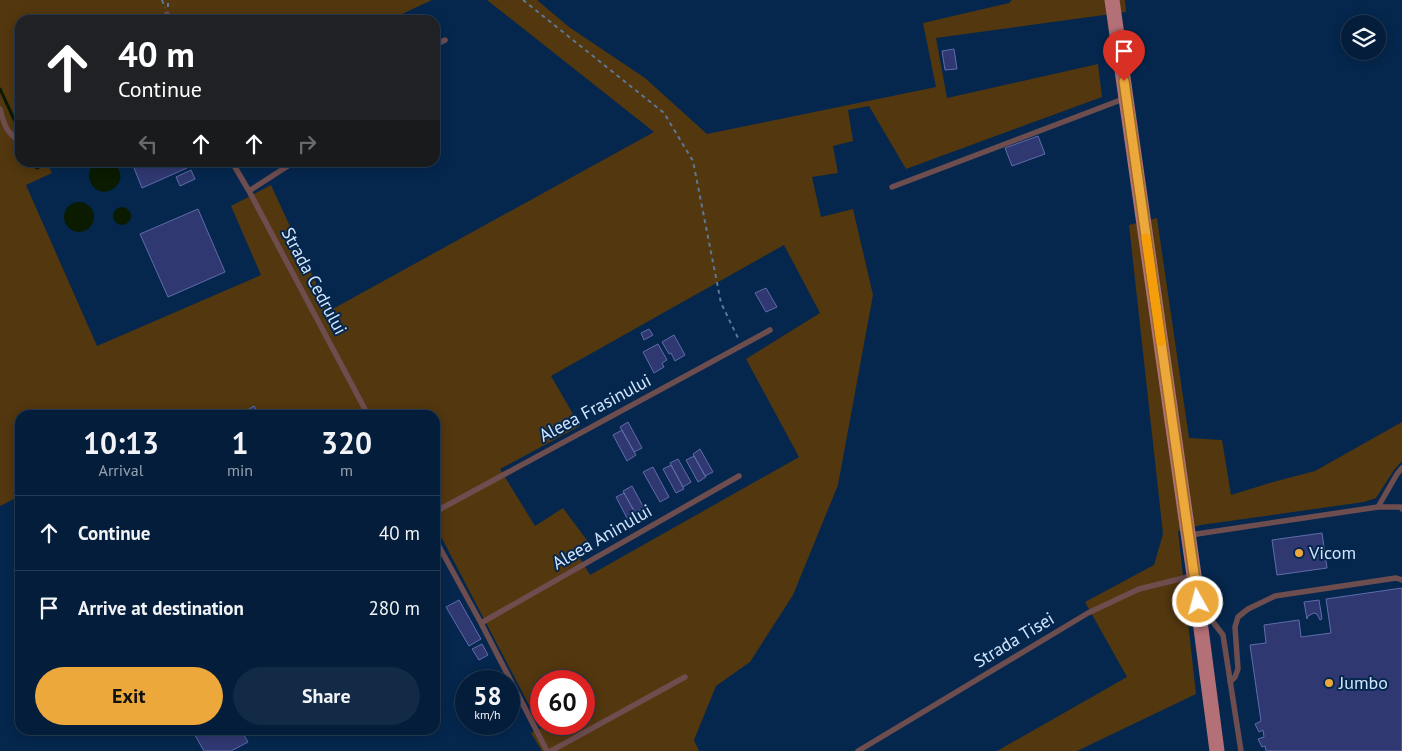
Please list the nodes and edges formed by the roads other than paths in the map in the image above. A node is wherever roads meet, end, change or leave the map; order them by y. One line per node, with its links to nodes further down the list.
1 (1112, 0): 4 (main road)
2 (446, 40): 3 (lane)
3 (440, 43)
4 (1126, 98): 9 (lane); 18 (main road)
5 (0, 109): 6 (lane)
6 (15, 138)
7 (235, 167): 10 (lane, Strada Cedrului)
8 (286, 167): 10 (lane)
9 (892, 186)
10 (248, 191): 12 (lane, Strada Cedrului)
11 (770, 330): 16 (lane, Aleea Frasinului)
12 (365, 410)
13 (1402, 468): 15 (lane)
14 (739, 476): 23 (lane, Aleea Aninului)
15 (1378, 507): 17 (lane); 18 (lane)
16 (440, 509)
17 (1402, 509)
18 (1188, 535): 20 (main road)
19 (440, 548): 23 (lane)
20 (1194, 575): 22 (main road); 28 (lane, Strada Tisei)
21 (1402, 580): 25 (lane)
22 (1198, 602): 25 (lane); 29 (main road)
23 (481, 623): 26 (lane)
24 (685, 677): 27 (lane)
25 (1230, 682): 30 (lane)
26 (547, 751)
27 (551, 751)
28 (858, 751)
29 (1217, 751)
30 (1240, 751)

